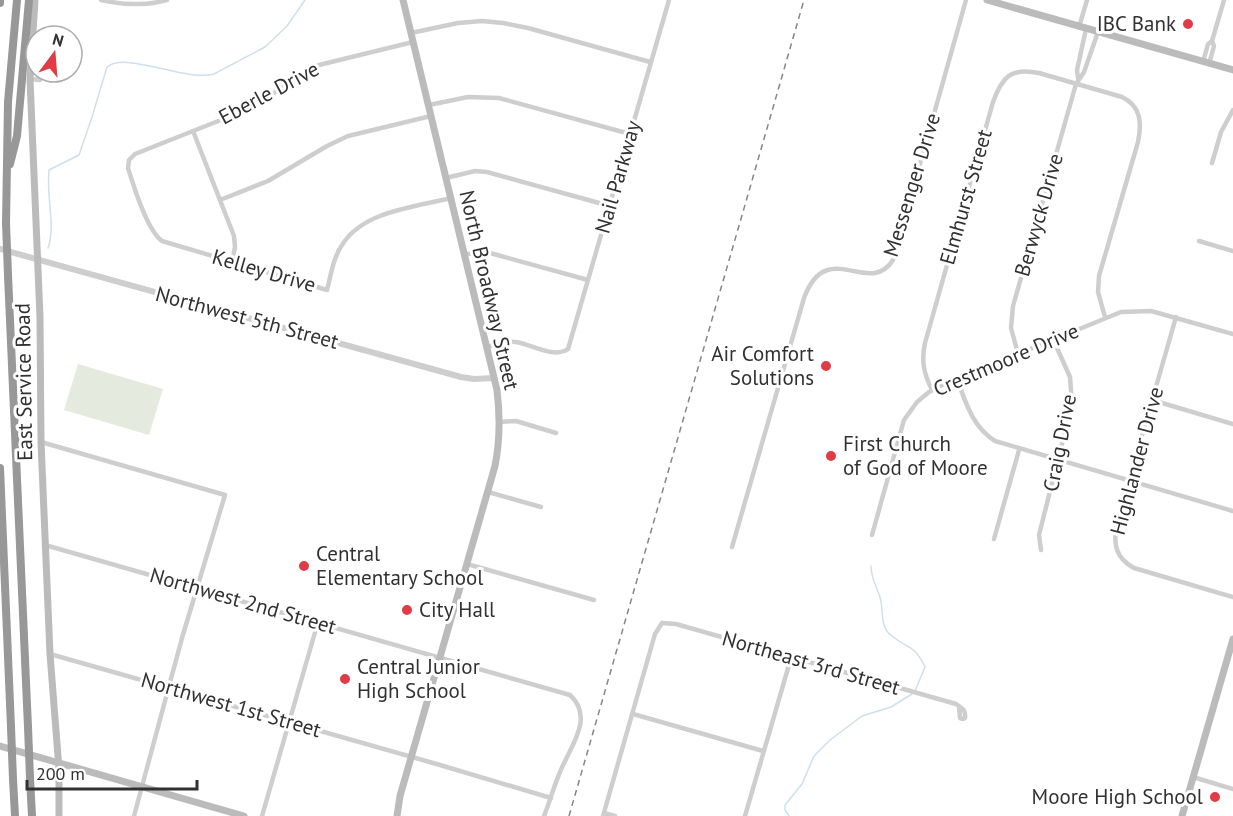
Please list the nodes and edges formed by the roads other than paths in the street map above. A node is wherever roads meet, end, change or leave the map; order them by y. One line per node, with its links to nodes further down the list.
1 (17, 0): 32 (highway)
2 (29, 0): 32 (highway)
3 (35, 0): 13 (main road, East Service Road)
4 (101, 0): 5 (street)
5 (167, 0)
6 (403, 0): 16 (main road, North Broadway Street)
7 (669, 0): 18 (street, Nail Parkway)
8 (966, 0): 67 (street, Messenger Drive)
9 (987, 0): 12 (main road)
10 (1087, 0): 14 (street, Berwyck Drive)
11 (1224, 0): 19 (street)
12 (1009, 3): 14 (main road)
13 (33, 24)
14 (1083, 28): 15 (main road); 21 (street, Berwyck Drive)
15 (1098, 32): 19 (main road); 21 (street, Berwyck Drive)
16 (411, 33): 17 (main road, North Broadway Street); 18 (street)
17 (413, 42): 24 (main road, North Broadway Street); 27 (street, Eberle Drive)
18 (650, 62): 28 (street, Nail Parkway)
19 (1206, 63): 20 (main road)
20 (1233, 70)
21 (1078, 78): 23 (street, Berwyck Drive)
22 (30, 84): 40 (main road, East Service Road)
23 (1076, 84): 43 (street, Elmhurst Street); 48 (street, Berwyck Drive); 51 (street, Elmhurst Street)
24 (429, 105): 26 (main road, North Broadway Street); 28 (street)
25 (1233, 110): 30 (street)
26 (431, 116): 31 (main road, North Broadway Street); 34 (street)
27 (193, 131): 29 (street, Eberle Drive); 34 (street)
28 (630, 134): 35 (street, Nail Parkway)
29 (130, 158): 41 (street, Kelley Drive)
30 (1212, 163)
31 (446, 178): 33 (main road, North Broadway Street); 35 (street)
32 (6, 182): 94 (highway, bridge)
33 (451, 198): 39 (main road, North Broadway Street); 41 (street, Kelley Drive)
34 (220, 200): 41 (street)
35 (610, 206): 42 (street, Nail Parkway)
36 (1199, 241): 38 (street)
37 (0, 249): 40 (street, Northwest 5th Street)
38 (1233, 251)
39 (465, 254): 42 (street); 47 (main road, North Broadway Street)
40 (38, 260): 49 (street, Northwest 5th Street); 56 (main road, East Service Road)
41 (232, 262)
42 (588, 279): 47 (street, Nail Parkway)
43 (1105, 317): 44 (street, Crestmoore Drive); 46 (street, Crestmoore Drive)
44 (1176, 317): 45 (street, Crestmoore Drive); 52 (street, Highlander Drive)
45 (1233, 334)
46 (1053, 339): 48 (street, Crestmoore Drive); 58 (street, Craig Drive)
47 (487, 347): 49 (main road, North Broadway Street)
48 (1018, 354): 50 (street, Crestmoore Drive)
49 (494, 378): 53 (main road, North Broadway Street)
50 (957, 379): 51 (street, Crestmoore Drive); 57 (street)
51 (932, 390): 64 (street, Crestmoore Drive)
52 (1152, 400): 54 (street); 60 (street, Highlander Drive)
53 (499, 422): 55 (street); 61 (main road, North Broadway Street)
54 (1233, 424)
55 (556, 433)
56 (40, 442): 66 (main road, East Service Road); 70 (street)
57 (1019, 450): 58 (street); 65 (street)
58 (1058, 461): 60 (street); 68 (street, Craig Drive)
59 (0, 468): 93 (highway, bridge)
60 (1130, 481): 63 (street); 71 (street, Highlander Drive)
61 (488, 492): 62 (street); 69 (main road, North Broadway Street)
62 (541, 507)
63 (1233, 510)
64 (872, 535)
65 (994, 539)
66 (45, 545): 70 (street, Northwest 2nd Street); 75 (main road, East Service Road)
67 (732, 547)
68 (1041, 550)
69 (467, 564): 72 (street); 76 (main road, North Broadway Street)
70 (197, 588): 73 (street, Northwest 2nd Street); 79 (street)
71 (1233, 597)
72 (594, 600)
73 (318, 622): 76 (street, Northwest 2nd Street); 82 (street)
74 (1233, 639): 78 (main road)
75 (50, 654): 79 (street, Northwest 1st Street); 86 (main road, East Service Road)
76 (440, 657): 85 (main road, North Broadway Street); 91 (street, Northwest 2nd Street)
77 (791, 658): 80 (street, Northeast 3rd Street); 81 (street, Northeast 3rd Street); 84 (street)
78 (1230, 659): 87 (main road)
79 (169, 687): 82 (street, Northwest 1st Street); 88 (street)
80 (959, 706)
81 (633, 714): 84 (street); 92 (street)
82 (289, 722): 85 (street, Northwest 1st Street); 98 (street)
83 (0, 746): 86 (main road)
84 (763, 751): 103 (street)
85 (411, 756): 90 (main road, North Broadway Street); 91 (street, Northwest 1st Street)
86 (58, 762): 88 (main road); 95 (main road, East Service Road)
87 (1193, 777): 89 (street); 104 (main road)
88 (141, 786): 96 (street); 97 (main road)
89 (1233, 789)
90 (400, 796): 99 (main road, North Broadway Street); 100 (main road, North Broadway Street)
91 (551, 798): 101 (street)
92 (603, 814): 102 (street)
93 (15, 816)
94 (32, 816)
95 (58, 816)
96 (134, 816)
97 (244, 816)
98 (262, 816)
99 (392, 816)
100 (397, 816)
101 (544, 816)
102 (615, 816)
103 (745, 816)
104 (1182, 816)

